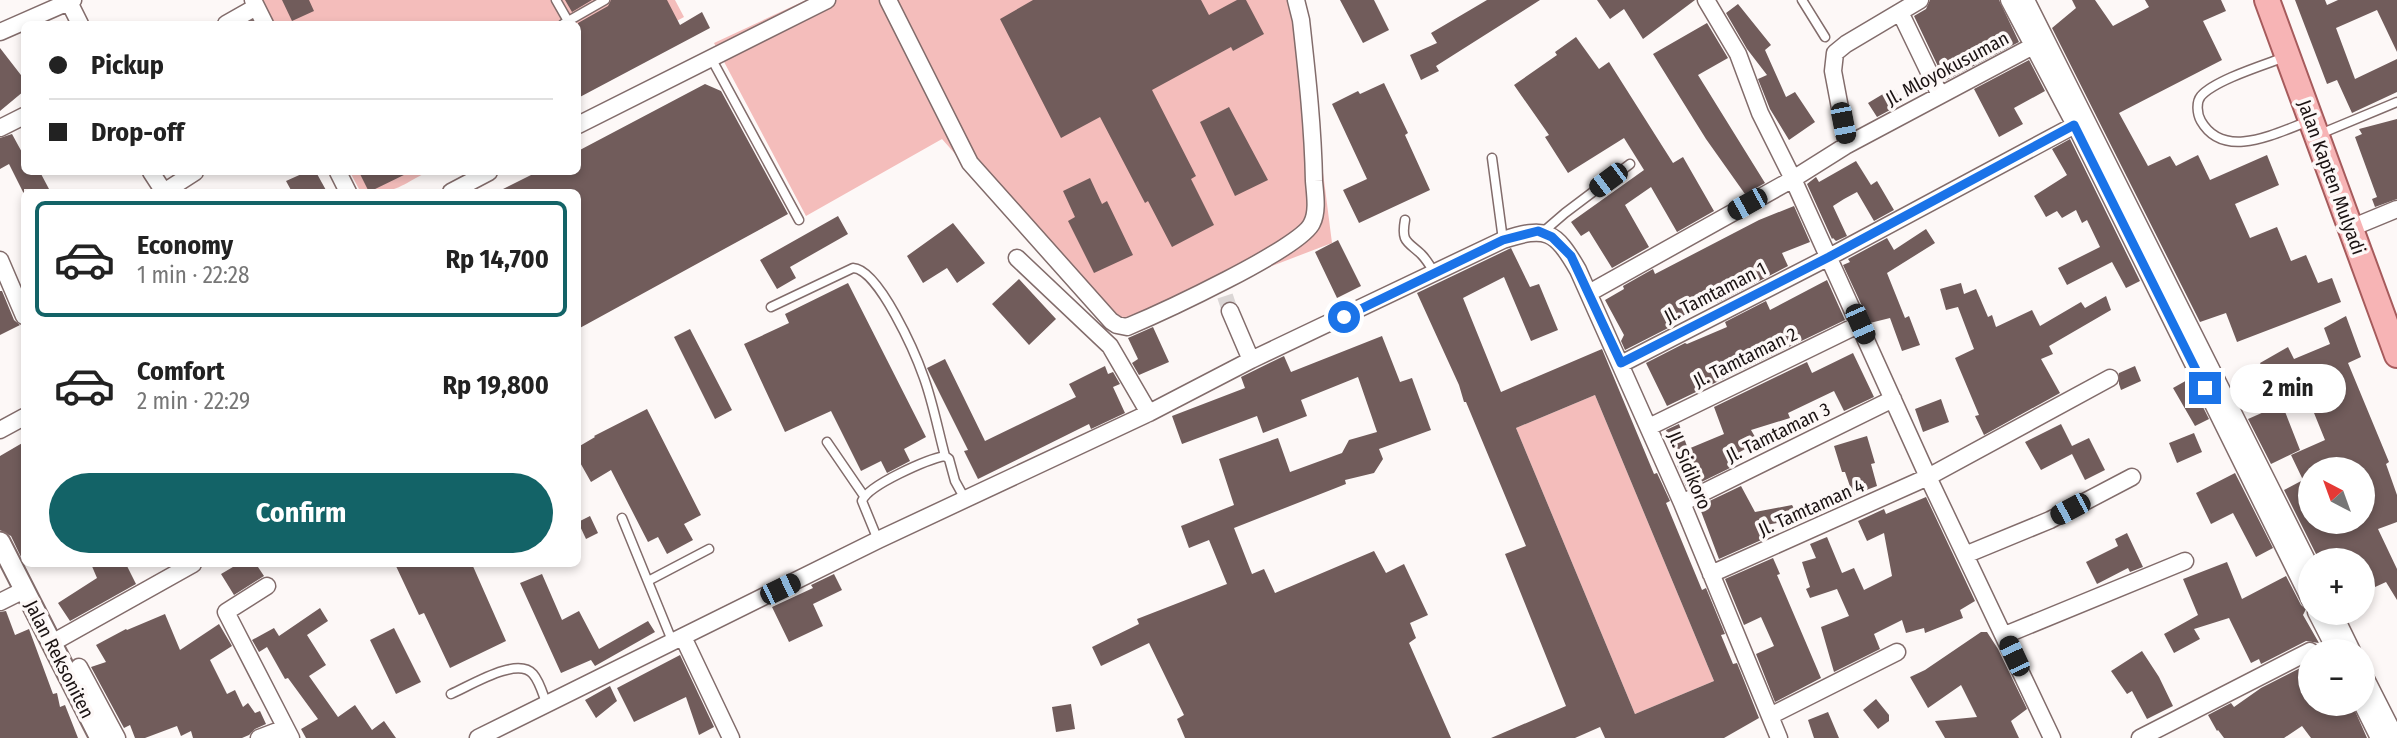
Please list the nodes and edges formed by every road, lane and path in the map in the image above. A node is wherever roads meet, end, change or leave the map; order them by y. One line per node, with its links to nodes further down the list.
1 (556, 0): 20 (lane)
2 (605, 0): 21 (lane)
3 (827, 0): 14 (street)
4 (1296, 0): 54 (street)
5 (1706, 0): 40 (street)
6 (1802, 0): 24 (lane)
7 (1920, 0): 15 (street)
8 (2009, 0): 25 (street)
9 (2026, 0): 77 (street)
10 (2267, 0): 26 (main road, Jalan Kapten Mulyadi)
11 (71, 1): 16 (street); 17 (street)
12 (892, 3): 54 (street)
13 (254, 4): 18 (street); 19 (street)
14 (808, 4): 27 (street)
15 (1900, 12): 28 (street); 35 (street)
16 (25, 21)
17 (79, 21)
18 (230, 21)
19 (263, 21)
20 (564, 21)
21 (568, 21)
22 (21, 23): 23 (street)
23 (0, 32)
24 (1825, 37)
25 (2033, 46): 28 (street, Jl. Mloyokusuman); 32 (street)
26 (2287, 56): 34 (main road, Jalan Kapten Mulyadi); 34 (lane)
27 (711, 58): 31 (street); 44 (lane)
28 (1940, 95): 35 (street, Jl. Mloyokusuman)
29 (2397, 102): 34 (lane)
30 (21, 118): 33 (street)
31 (581, 123)
32 (2074, 125): 49 (street, Jl. Tamtaman 1); 83 (street)
33 (0, 128)
34 (2314, 128): 46 (main road, Jalan Kapten Mulyadi)
35 (1847, 145): 40 (street, Jl. Mloyokusuman)
36 (1492, 158): 48 (lane)
37 (1630, 164): 47 (lane)
38 (190, 175): 41 (street)
39 (483, 175): 42 (street)
40 (1793, 179): 49 (street); 53 (street, Jl. Mloyokusuman)
41 (169, 189)
42 (457, 189)
43 (2397, 209): 46 (street)
44 (799, 220)
45 (1405, 220): 52 (lane)
46 (2351, 228): 58 (main road, Jalan Kapten Mulyadi)
47 (1544, 232): 48 (street); 53 (street, Jl. Sidikoro)
48 (1503, 240): 52 (street)
49 (1829, 257): 57 (street); 60 (street, Jl. Tamtaman 1)
50 (1017, 258): 63 (street)
51 (0, 260): 56 (street)
52 (1435, 274): 59 (street)
53 (1589, 293): 60 (street, Jl. Sidikoro)
54 (1225, 297): 59 (street)
55 (771, 307): 68 (lane)
56 (21, 309)
57 (1860, 324): 62 (street); 65 (street, Jl. Tamtaman 2)
58 (2397, 355)
59 (1251, 360): 63 (street)
60 (1621, 363): 65 (street, Jl. Sidikoro)
61 (2110, 378): 69 (street, Jl. Tamtaman 4)
62 (1893, 399): 69 (street); 73 (street, Jl. Tamtaman 3)
63 (1149, 413): 72 (street)
64 (21, 419): 66 (street)
65 (1649, 427): 73 (street, Jl. Sidikoro)
66 (0, 430)
67 (827, 442): 71 (lane)
68 (945, 456): 71 (lane); 72 (lane)
69 (1928, 477): 79 (street); 82 (street, Jl. Tamtaman 4)
70 (2132, 477): 79 (street)
71 (864, 496): 75 (lane)
72 (965, 499): 75 (street)
73 (1682, 503): 82 (street, Jl. Sidikoro)
74 (622, 518): 84 (lane)
75 (878, 540): 89 (street)
76 (0, 542): 86 (street, Jalan Reksoniten)
77 (2301, 548)
78 (709, 549): 84 (lane)
79 (1965, 555): 88 (street)
80 (2185, 561): 88 (street)
81 (184, 567): 90 (street)
82 (1711, 574): 97 (street, Jl. Sidikoro)
83 (2298, 576)
84 (648, 581): 89 (lane)
85 (267, 586): 99 (street)
86 (24, 590): 87 (street); 90 (street, Jalan Reksoniten)
87 (0, 602)
88 (2004, 635): 106 (street)
89 (678, 640): 96 (street); 104 (street)
90 (52, 643): 100 (street, Jalan Reksoniten)
91 (1898, 652): 97 (street)
92 (2298, 657): 107 (street)
93 (79, 667): 101 (street)
94 (451, 694): 96 (lane)
95 (2375, 697): 109 (street)
96 (547, 705): 103 (street)
97 (1770, 716): 105 (street, Jl. Sidikoro)
98 (2368, 716): 108 (street)
99 (288, 733): 102 (street)
100 (100, 738)
101 (117, 738)
102 (259, 738)
103 (478, 738)
104 (731, 738)
105 (1779, 738)
106 (2052, 738)
107 (2140, 738)
108 (2379, 738)
109 (2396, 738)

